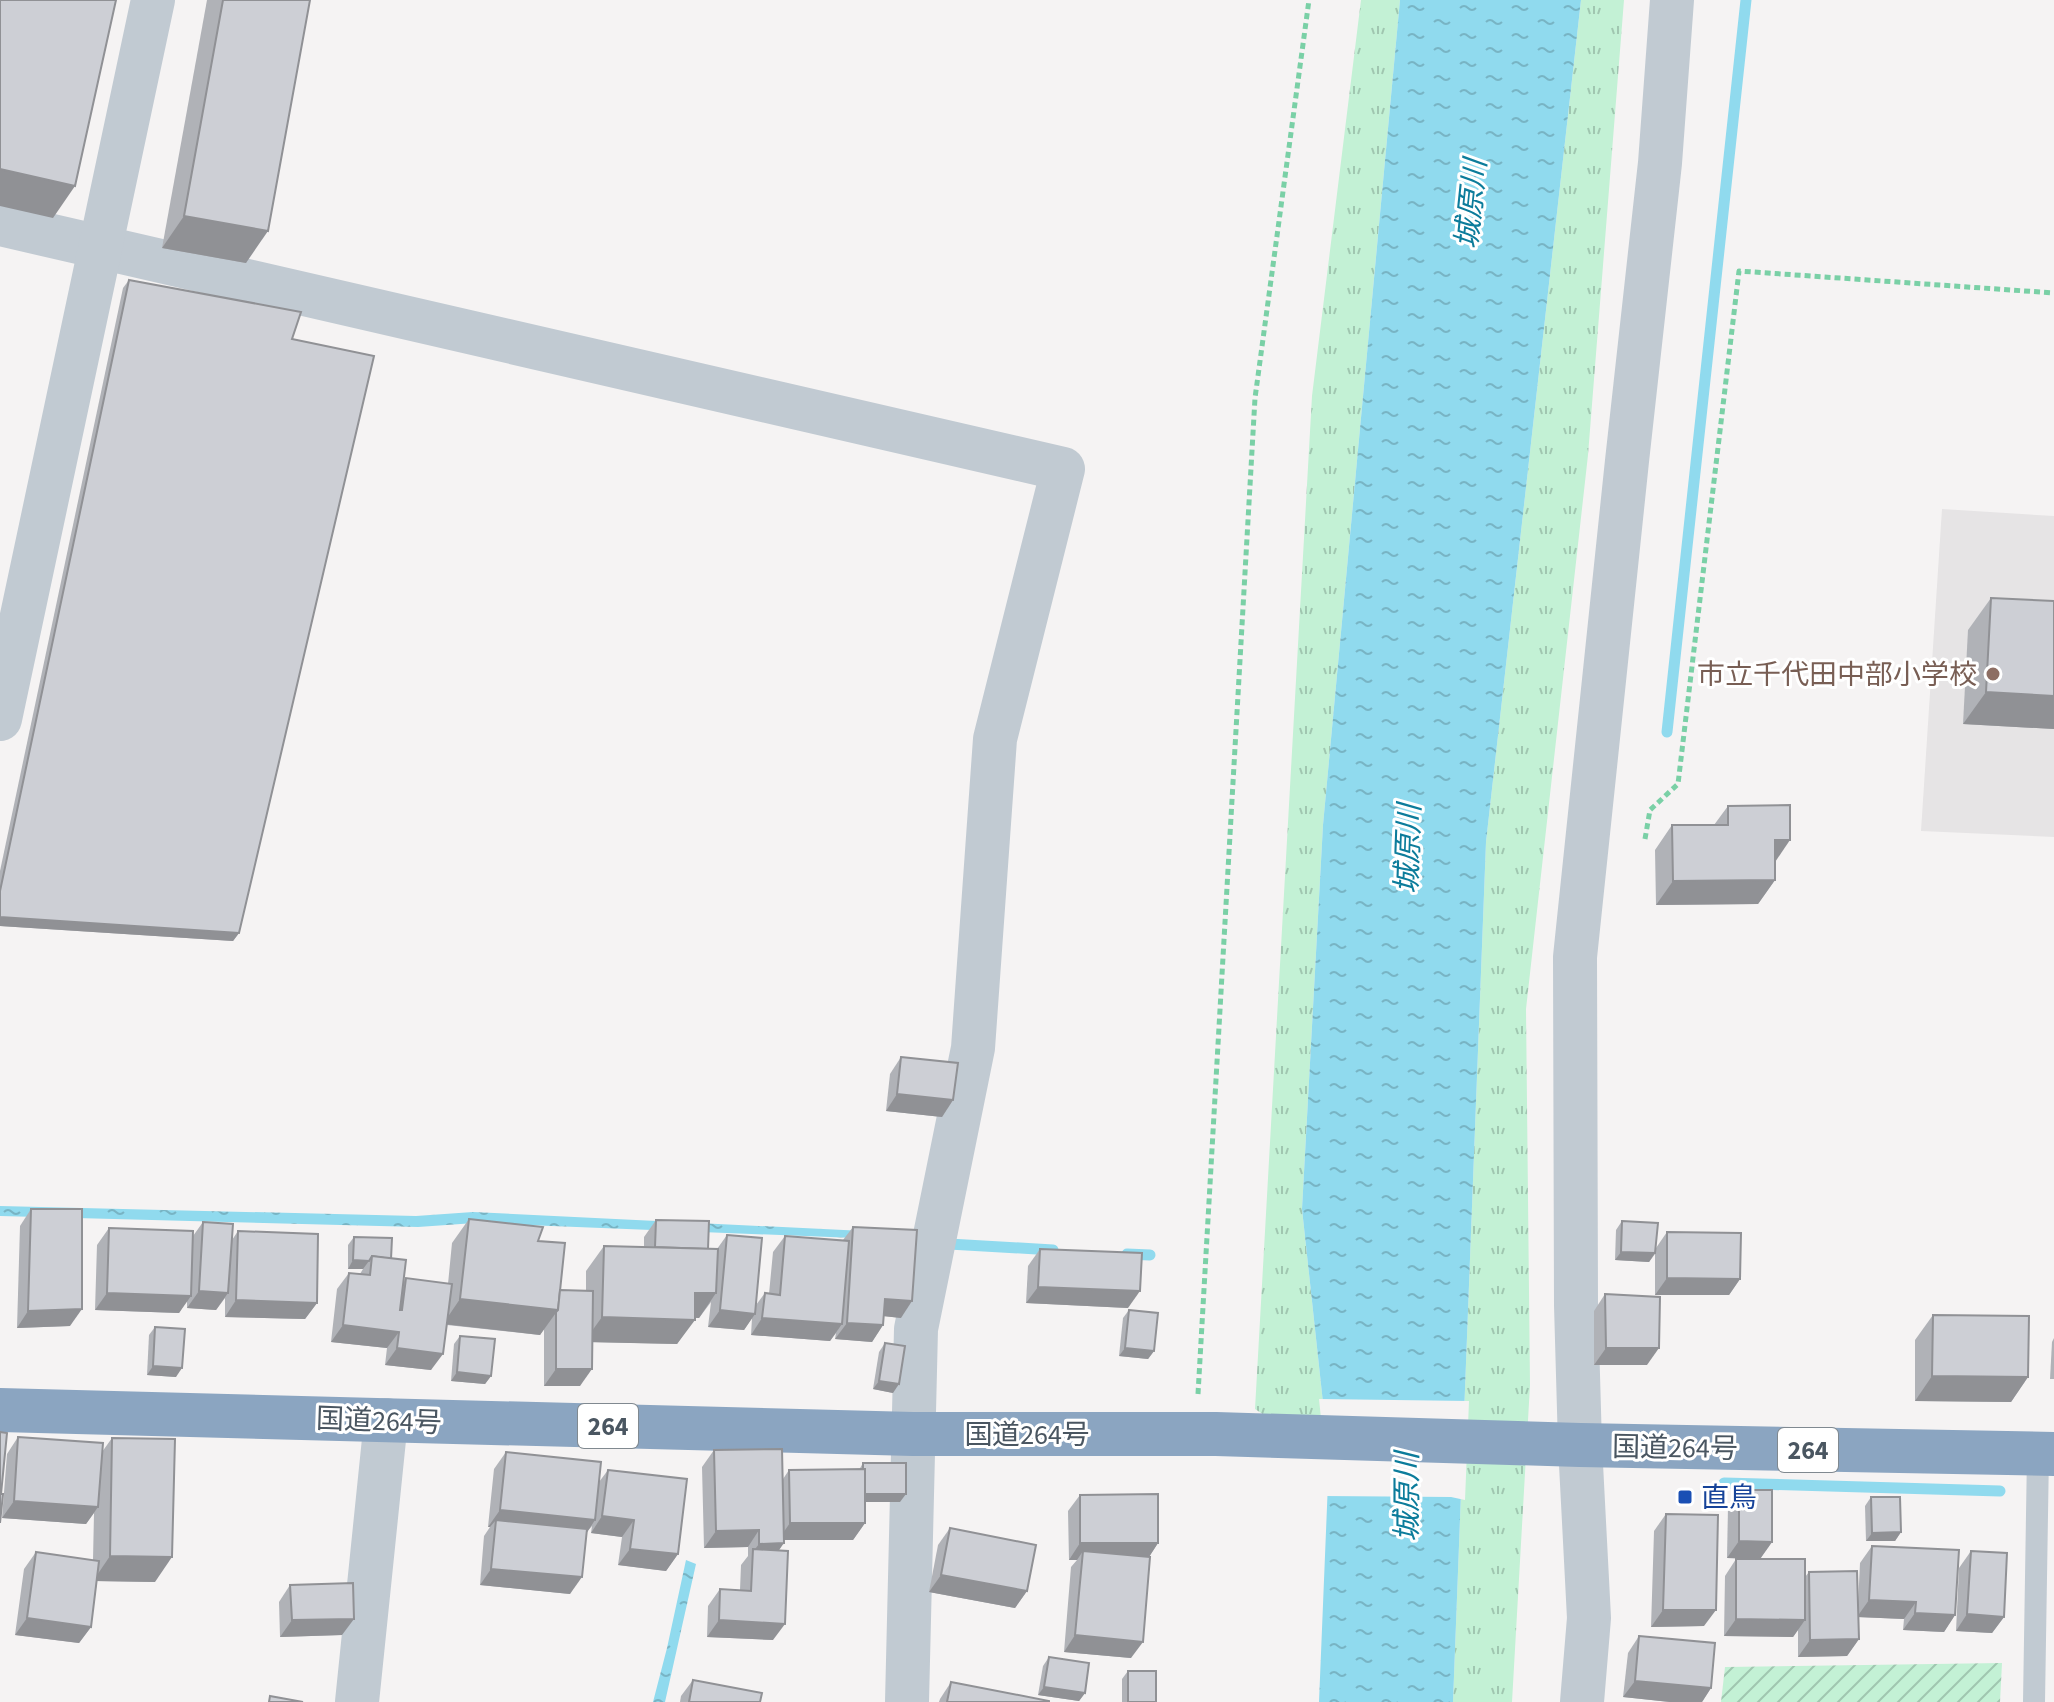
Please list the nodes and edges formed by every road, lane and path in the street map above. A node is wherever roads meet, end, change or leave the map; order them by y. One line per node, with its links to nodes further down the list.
1 (153, 0): 5 (street)
2 (1309, 0): 12 (path)
3 (1672, 0): 13 (street)
4 (0, 224): 5 (street)
5 (102, 247): 7 (street); 11 (street)
6 (2054, 293): 8 (path)
7 (0, 719)
8 (1645, 839)
9 (0, 1410): 10 (highway, 国道264号 / 264)
10 (386, 1420): 11 (highway, 国道264号 / 264); 15 (street)
11 (913, 1434): 12 (highway, 国道264号 / 264); 16 (street)
12 (1206, 1434): 13 (highway, 国道264号 / 264)
13 (1570, 1445): 14 (highway, 国道264号 / 264); 17 (street)
14 (2046, 1453): 18 (lane)
15 (357, 1702)
16 (907, 1702)
17 (1582, 1702)
18 (2034, 1702)

